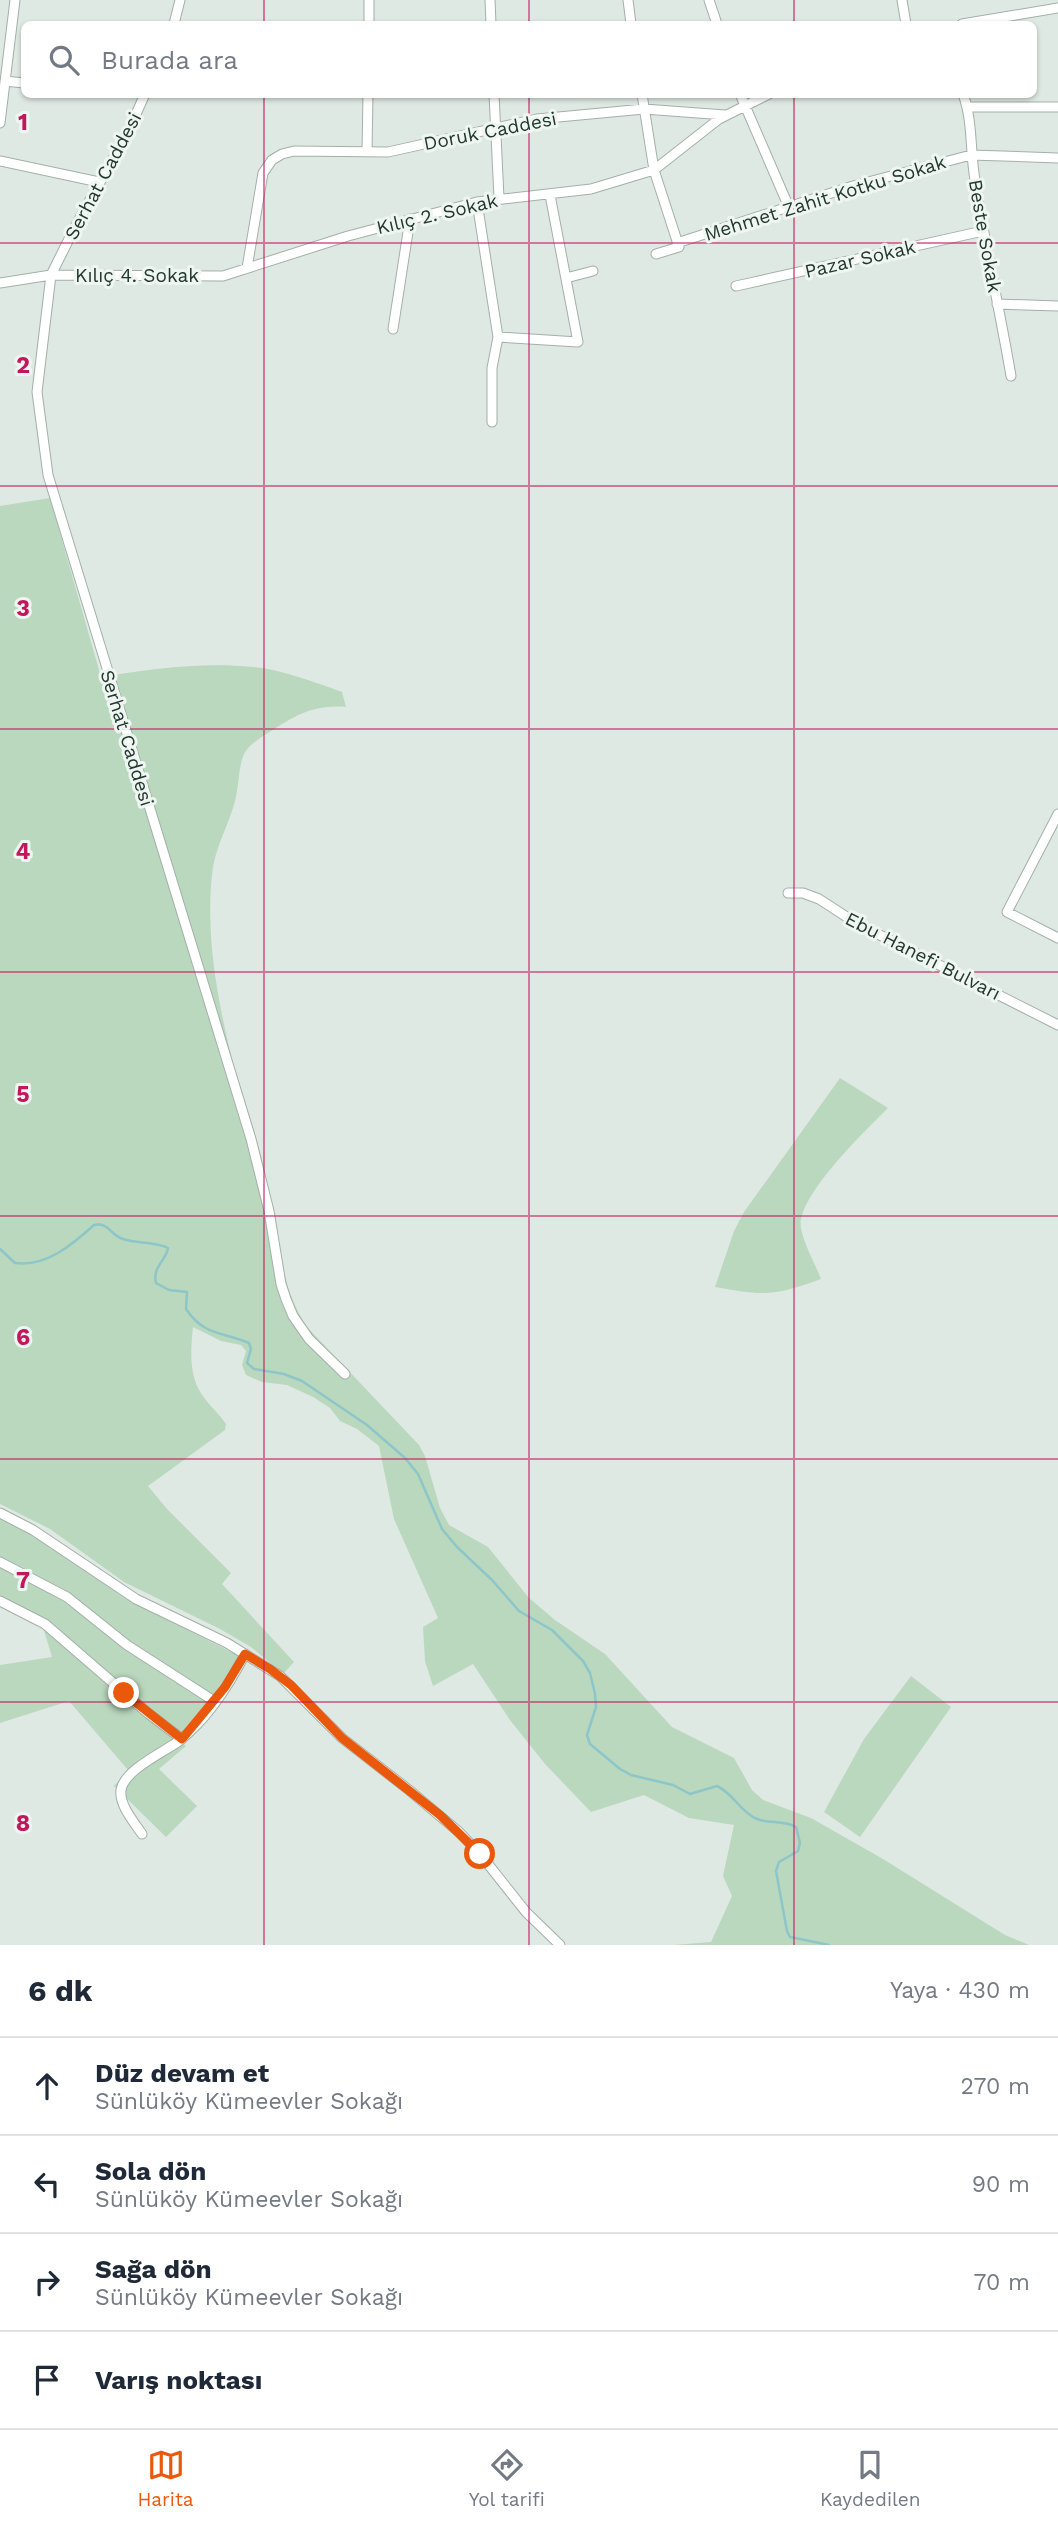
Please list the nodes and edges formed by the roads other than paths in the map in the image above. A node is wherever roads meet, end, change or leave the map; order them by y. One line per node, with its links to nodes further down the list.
1 (15, 0): 16 (street)
2 (180, 0): 9 (street)
3 (369, 0): 10 (street)
4 (490, 0): 11 (street)
5 (628, 0): 12 (street)
6 (709, 0): 13 (street)
7 (902, 0): 14 (street)
8 (1058, 8): 15 (street)
9 (175, 21)
10 (369, 21)
11 (491, 21)
12 (631, 21)
13 (716, 21)
14 (906, 21)
15 (980, 21)
16 (5, 82): 17 (street); 18 (street)
17 (21, 83)
18 (2, 97): 31 (street)
19 (143, 98): 38 (street, Serhat Caddesi)
20 (368, 98): 33 (street)
21 (494, 98): 32 (street)
22 (643, 98): 29 (street)
23 (741, 98): 26 (street)
24 (761, 98): 26 (street)
25 (965, 98): 27 (street, Beste Sokak)
26 (744, 106): 30 (street); 42 (street)
27 (968, 107): 28 (street); 34 (street, Beste Sokak)
28 (1058, 107)
29 (644, 109): 30 (street, Doruk Caddesi); 32 (street, Doruk Caddesi); 37 (street)
30 (727, 115): 37 (street)
31 (0, 122)
32 (496, 127): 33 (street, Doruk Caddesi); 40 (street)
33 (367, 152): 47 (street, Doruk Caddesi)
34 (971, 155): 35 (street, Mehmet Zahit Kotku Sokak); 42 (street, Mehmet Zahit Kotku Sokak); 44 (street, Beste Sokak)
35 (1058, 158)
36 (0, 161): 38 (street)
37 (654, 170): 39 (street, Kılıç 2. Sokak); 45 (street)
38 (99, 182): 49 (street, Serhat Caddesi)
39 (550, 195): 40 (street, Kılıç 2. Sokak); 51 (street)
40 (499, 198): 41 (street, Kılıç 2. Sokak)
41 (477, 202): 43 (street, Kılıç 2. Sokak); 57 (street)
42 (788, 205): 45 (street, Mehmet Zahit Kotku Sokak)
43 (410, 219): 47 (street, Kılıç 2. Sokak); 56 (street)
44 (983, 231): 53 (street, Pazar Sokak); 54 (street, Beste Sokak)
45 (678, 245): 46 (street, Mehmet Zahit Kotku Sokak)
46 (656, 254)
47 (247, 268): 50 (street, Kılıç 2. Sokak)
48 (593, 271): 51 (street)
49 (51, 275): 50 (street, Kılıç 4. Sokak); 52 (street, Kılıç 4. Sokak); 64 (street, Serhat Caddesi)
50 (223, 276)
51 (566, 278): 57 (street)
52 (0, 283)
53 (736, 286)
54 (998, 304): 55 (street); 58 (street, Beste Sokak)
55 (1058, 306)
56 (393, 329)
57 (498, 337): 59 (street)
58 (1011, 376)
59 (492, 422)
60 (1058, 814): 62 (street)
61 (788, 893): 63 (street, Ebu Hanefi Bulvarı)
62 (1058, 938)
63 (1058, 1025)
64 (345, 1374)
65 (0, 1513): 68 (street)
66 (0, 1562): 69 (street)
67 (0, 1601): 70 (street)
68 (245, 1654): 69 (street); 72 (street)
69 (214, 1701): 70 (street)
70 (182, 1739): 71 (street)
71 (142, 1834)
72 (560, 1945)

